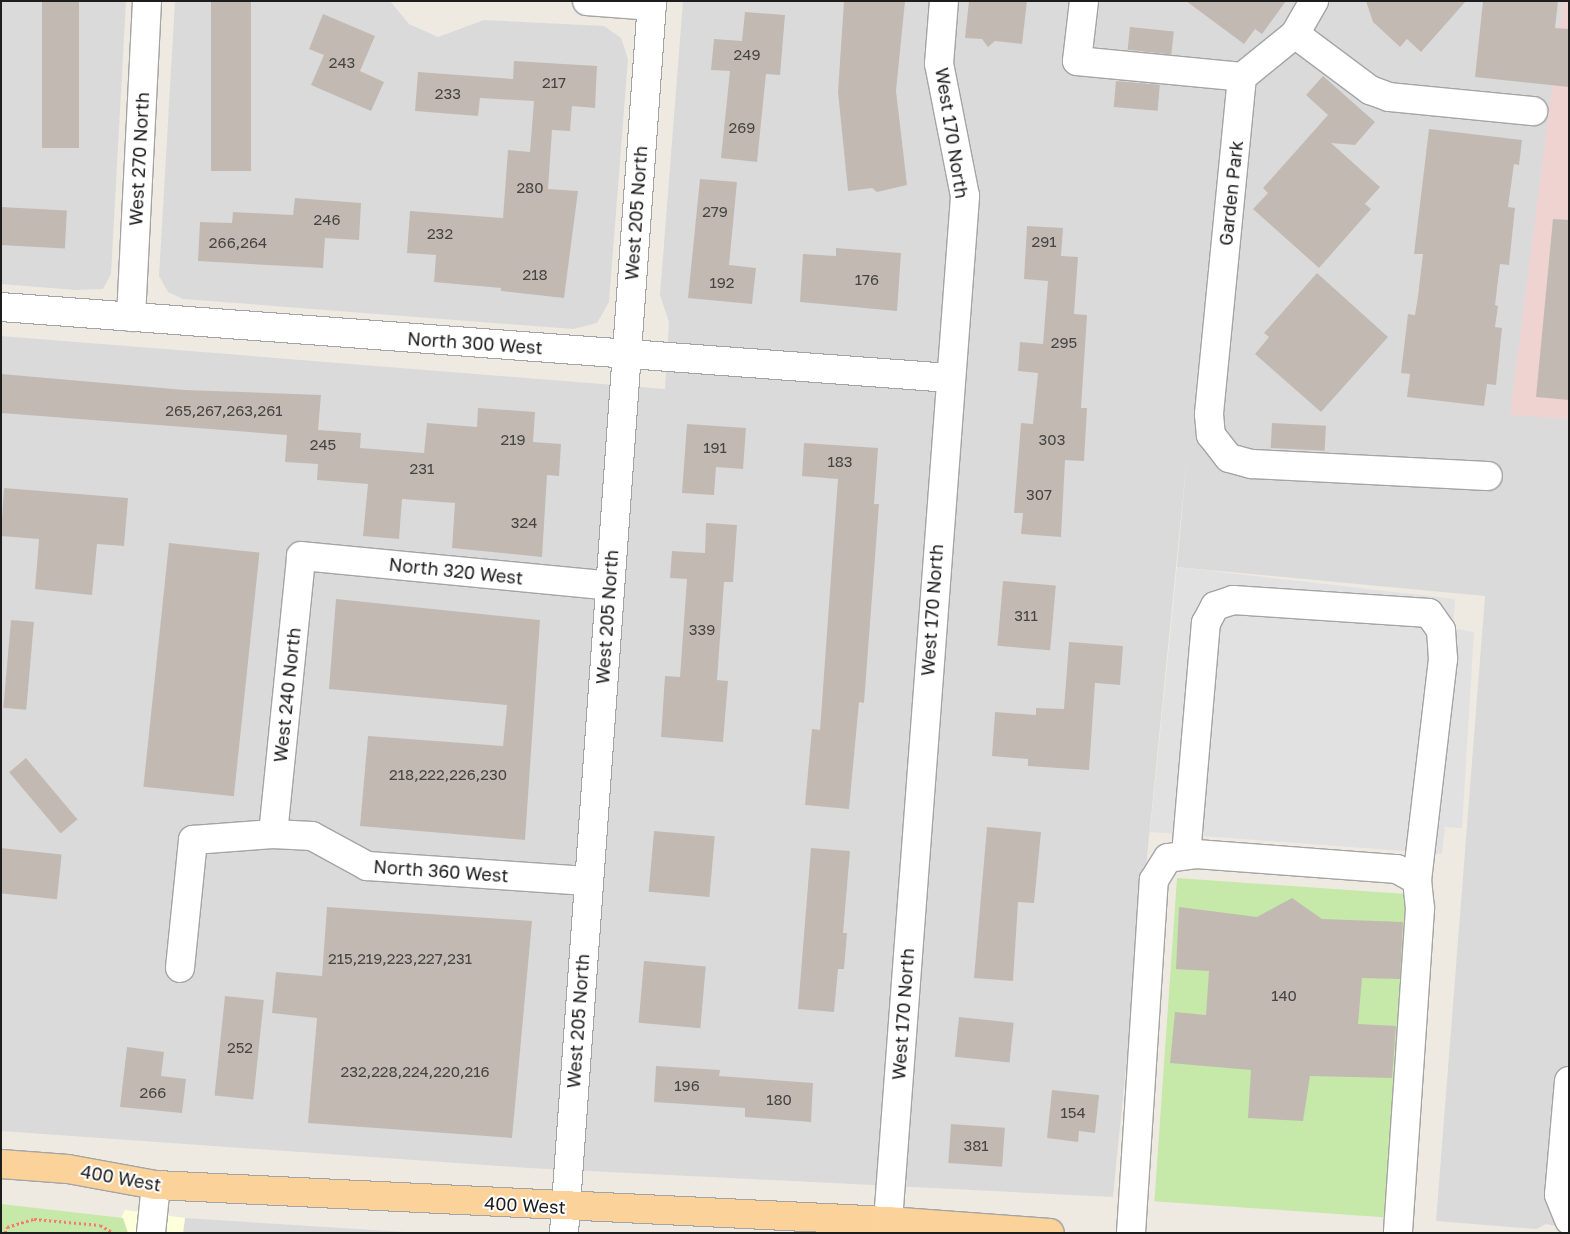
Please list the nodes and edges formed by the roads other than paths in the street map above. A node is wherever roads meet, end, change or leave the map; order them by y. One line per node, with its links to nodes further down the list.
1 (147, 1): 11 (street, West 270 North)
2 (587, 1): 6 (street)
3 (944, 1): 13 (street, West 170 North)
4 (1084, 1): 8 (street)
5 (1314, 1): 7 (street)
6 (652, 4): 12 (street, West 205 North)
7 (1295, 34): 8 (street); 9 (street)
8 (1242, 78): 14 (street, Garden Park)
9 (1533, 111)
10 (1, 307): 11 (street, North 300 West)
11 (131, 317): 12 (street, North 300 West)
12 (626, 354): 13 (street, North 300 West); 16 (street, West 205 North)
13 (949, 378): 28 (street, West 170 North)
14 (1488, 476)
15 (301, 556): 16 (street, North 320 West); 17 (street, West 240 North)
16 (610, 586): 20 (street, West 205 North)
17 (273, 834): 20 (street, North 360 West); 21 (street, North 360 West)
18 (1186, 855): 19 (street); 19 (street); 31 (street)
19 (1417, 880): 32 (street)
20 (587, 881): 26 (street, West 205 North)
21 (180, 968)
22 (1569, 1081): 23 (street)
23 (1567, 1108): 27 (street)
24 (1, 1164): 25 (main road, 400 West)
25 (156, 1186): 26 (main road, 400 West); 29 (street)
26 (565, 1220): 28 (main road, 400 West)
27 (1569, 1220)
28 (888, 1221): 30 (main road, 400 West)
29 (151, 1233)
30 (1050, 1233)
31 (1131, 1233)
32 (1398, 1233)

